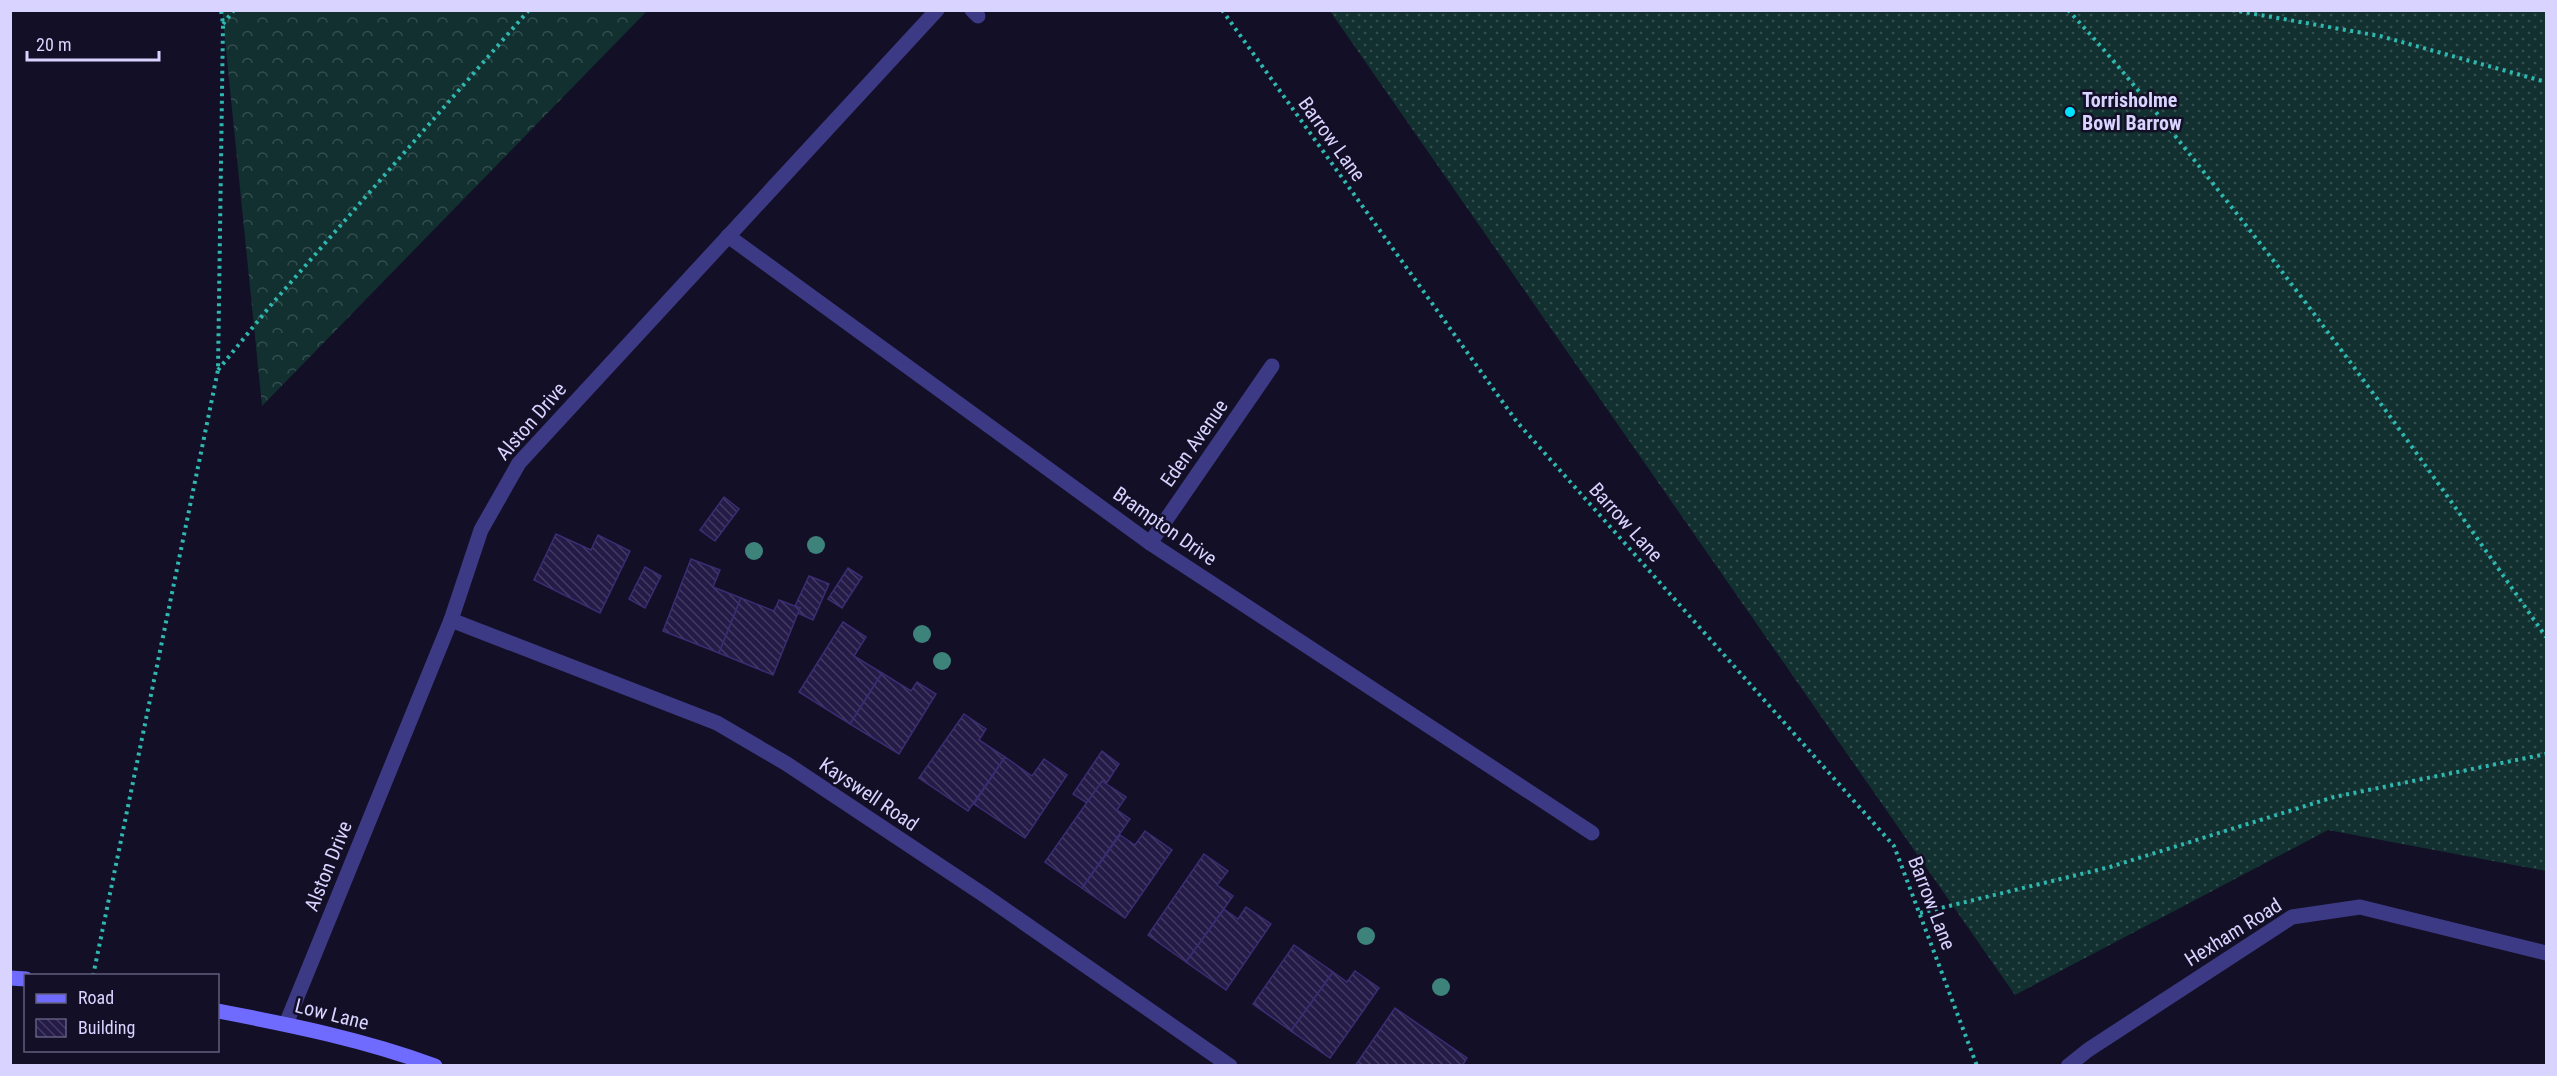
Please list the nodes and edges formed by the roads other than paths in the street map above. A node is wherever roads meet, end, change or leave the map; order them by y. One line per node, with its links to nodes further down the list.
1 (937, 10): 2 (street, Alston Drive)
2 (728, 236): 4 (street, Brampton Drive); 5 (street, Alston Drive)
3 (1272, 366): 4 (street, Eden Avenue)
4 (1150, 543): 6 (street, Brampton Drive)
5 (451, 620): 9 (street, Alston Drive); 11 (street, Kayswell Road)
6 (1592, 833)
7 (2547, 953): 12 (street, Hexham Road)
8 (219, 1011): 9 (street, Low Lane)
9 (286, 1024): 10 (street, Low Lane)
10 (435, 1065)
11 (1230, 1065)
12 (2068, 1065)

